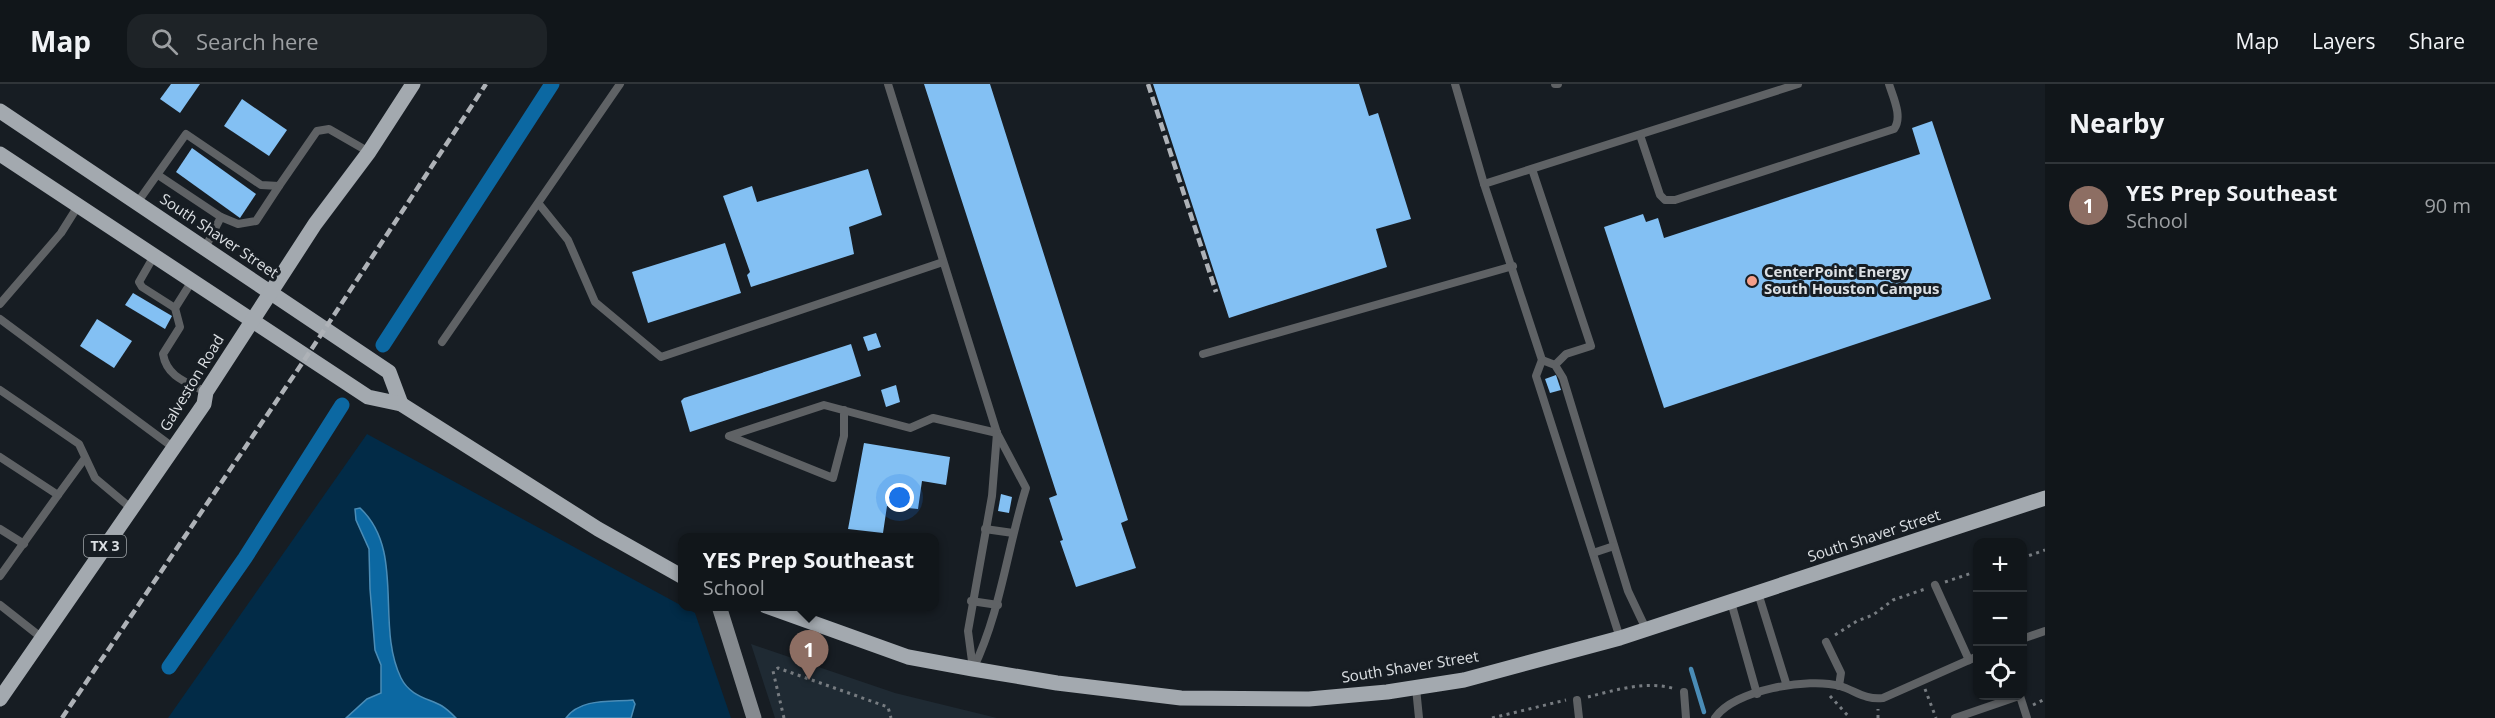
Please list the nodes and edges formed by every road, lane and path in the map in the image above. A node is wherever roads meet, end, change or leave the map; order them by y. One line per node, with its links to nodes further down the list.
1 (413, 84): 9 (main road, Galveston Road / TX 3)
2 (620, 84): 16 (lane)
3 (888, 84): 21 (lane)
4 (1455, 84): 13 (lane)
5 (1798, 84): 8 (lane)
6 (1889, 84): 8 (lane)
7 (0, 111): 15 (main road, South Shaver Street)
8 (1640, 135): 11 (lane)
9 (369, 152): 14 (lane); 24 (main road, Galveston Road / TX 3)
10 (0, 154): 17 (main road)
11 (1532, 170): 13 (lane); 32 (lane)
12 (158, 174): 14 (lane); 15 (lane); 18 (lane)
13 (1484, 184): 22 (lane)
14 (279, 186): 18 (lane)
15 (137, 203): 19 (main road, South Shaver Street)
16 (539, 204): 21 (lane); 29 (lane)
17 (78, 206): 20 (main road); 25 (lane)
18 (221, 217): 19 (lane)
19 (205, 248): 24 (main road, South Shaver Street)
20 (154, 256): 23 (main road); 26 (lane)
21 (943, 262): 37 (lane)
22 (1513, 267): 30 (lane); 31 (lane)
23 (192, 281): 26 (lane); 28 (main road)
24 (271, 292): 28 (main road, Galveston Road / TX 3); 35 (main road, South Shaver Street)
25 (0, 304)
26 (175, 308): 34 (lane)
27 (0, 319): 38 (lane)
28 (253, 320): 34 (main road, Galveston Road / TX 3); 35 (main road)
29 (442, 342)
30 (1203, 354)
31 (1542, 360): 32 (lane); 50 (lane)
32 (1556, 365): 48 (lane)
33 (0, 390): 40 (lane)
34 (206, 392): 38 (main road, Galveston Road / TX 3)
35 (401, 405): 53 (main road)
36 (844, 410): 36 (lane); 37 (lane)
37 (997, 433): 45 (lane); 46 (lane)
38 (174, 448): 43 (main road, Galveston Road / TX 3)
39 (0, 457): 41 (lane)
40 (85, 458): 41 (lane); 43 (lane)
41 (58, 495): 47 (lane)
42 (2045, 498): 56 (main road, South Shaver Street)
43 (132, 509): 66 (main road, Galveston Road / TX 3)
44 (0, 529): 47 (lane)
45 (985, 529): 46 (lane); 57 (lane)
46 (1012, 533): 60 (lane)
47 (24, 544): 54 (lane)
48 (1614, 546): 50 (lane); 63 (lane)
49 (2045, 550): 51 (path)
50 (1593, 553): 67 (lane)
51 (2027, 556)
52 (1973, 572): 55 (path)
53 (678, 574)
54 (0, 576)
55 (1935, 585): 68 (path); 69 (lane)
56 (1758, 593): 58 (main road, South Shaver Street); 72 (lane)
57 (971, 601): 60 (lane); 70 (lane)
58 (1731, 602): 63 (main road, South Shaver Street); 77 (lane)
59 (0, 605): 66 (lane)
60 (998, 605): 70 (lane)
61 (720, 611): 82 (main road)
62 (780, 611): 70 (main road, South Shaver Street)
63 (1646, 629): 67 (main road, South Shaver Street)
64 (2045, 631): 65 (lane)
65 (2027, 637)
66 (42, 638): 78 (main road, Galveston Road / TX 3)
67 (1620, 638): 75 (main road, South Shaver Street)
68 (1826, 642): 74 (lane)
69 (1973, 658): 71 (lane)
70 (973, 669): 75 (main road, South Shaver Street)
71 (1919, 682): 74 (lane); 90 (path)
72 (1786, 683): 73 (lane); 77 (lane)
73 (1824, 683): 74 (lane); 89 (path)
74 (1839, 686)
75 (1416, 688): 85 (lane)
76 (1684, 692): 87 (lane)
77 (1757, 694): 88 (lane)
78 (0, 699)
79 (1577, 700): 86 (lane)
80 (2008, 700): 91 (lane)
81 (2021, 700): 92 (lane)
82 (754, 718)
83 (784, 718): 84 (path)
84 (891, 718)
85 (1419, 718)
86 (1579, 718)
87 (1686, 718)
88 (1715, 718)
89 (1848, 718)
90 (1936, 718)
91 (1955, 718)
92 (2027, 718)

